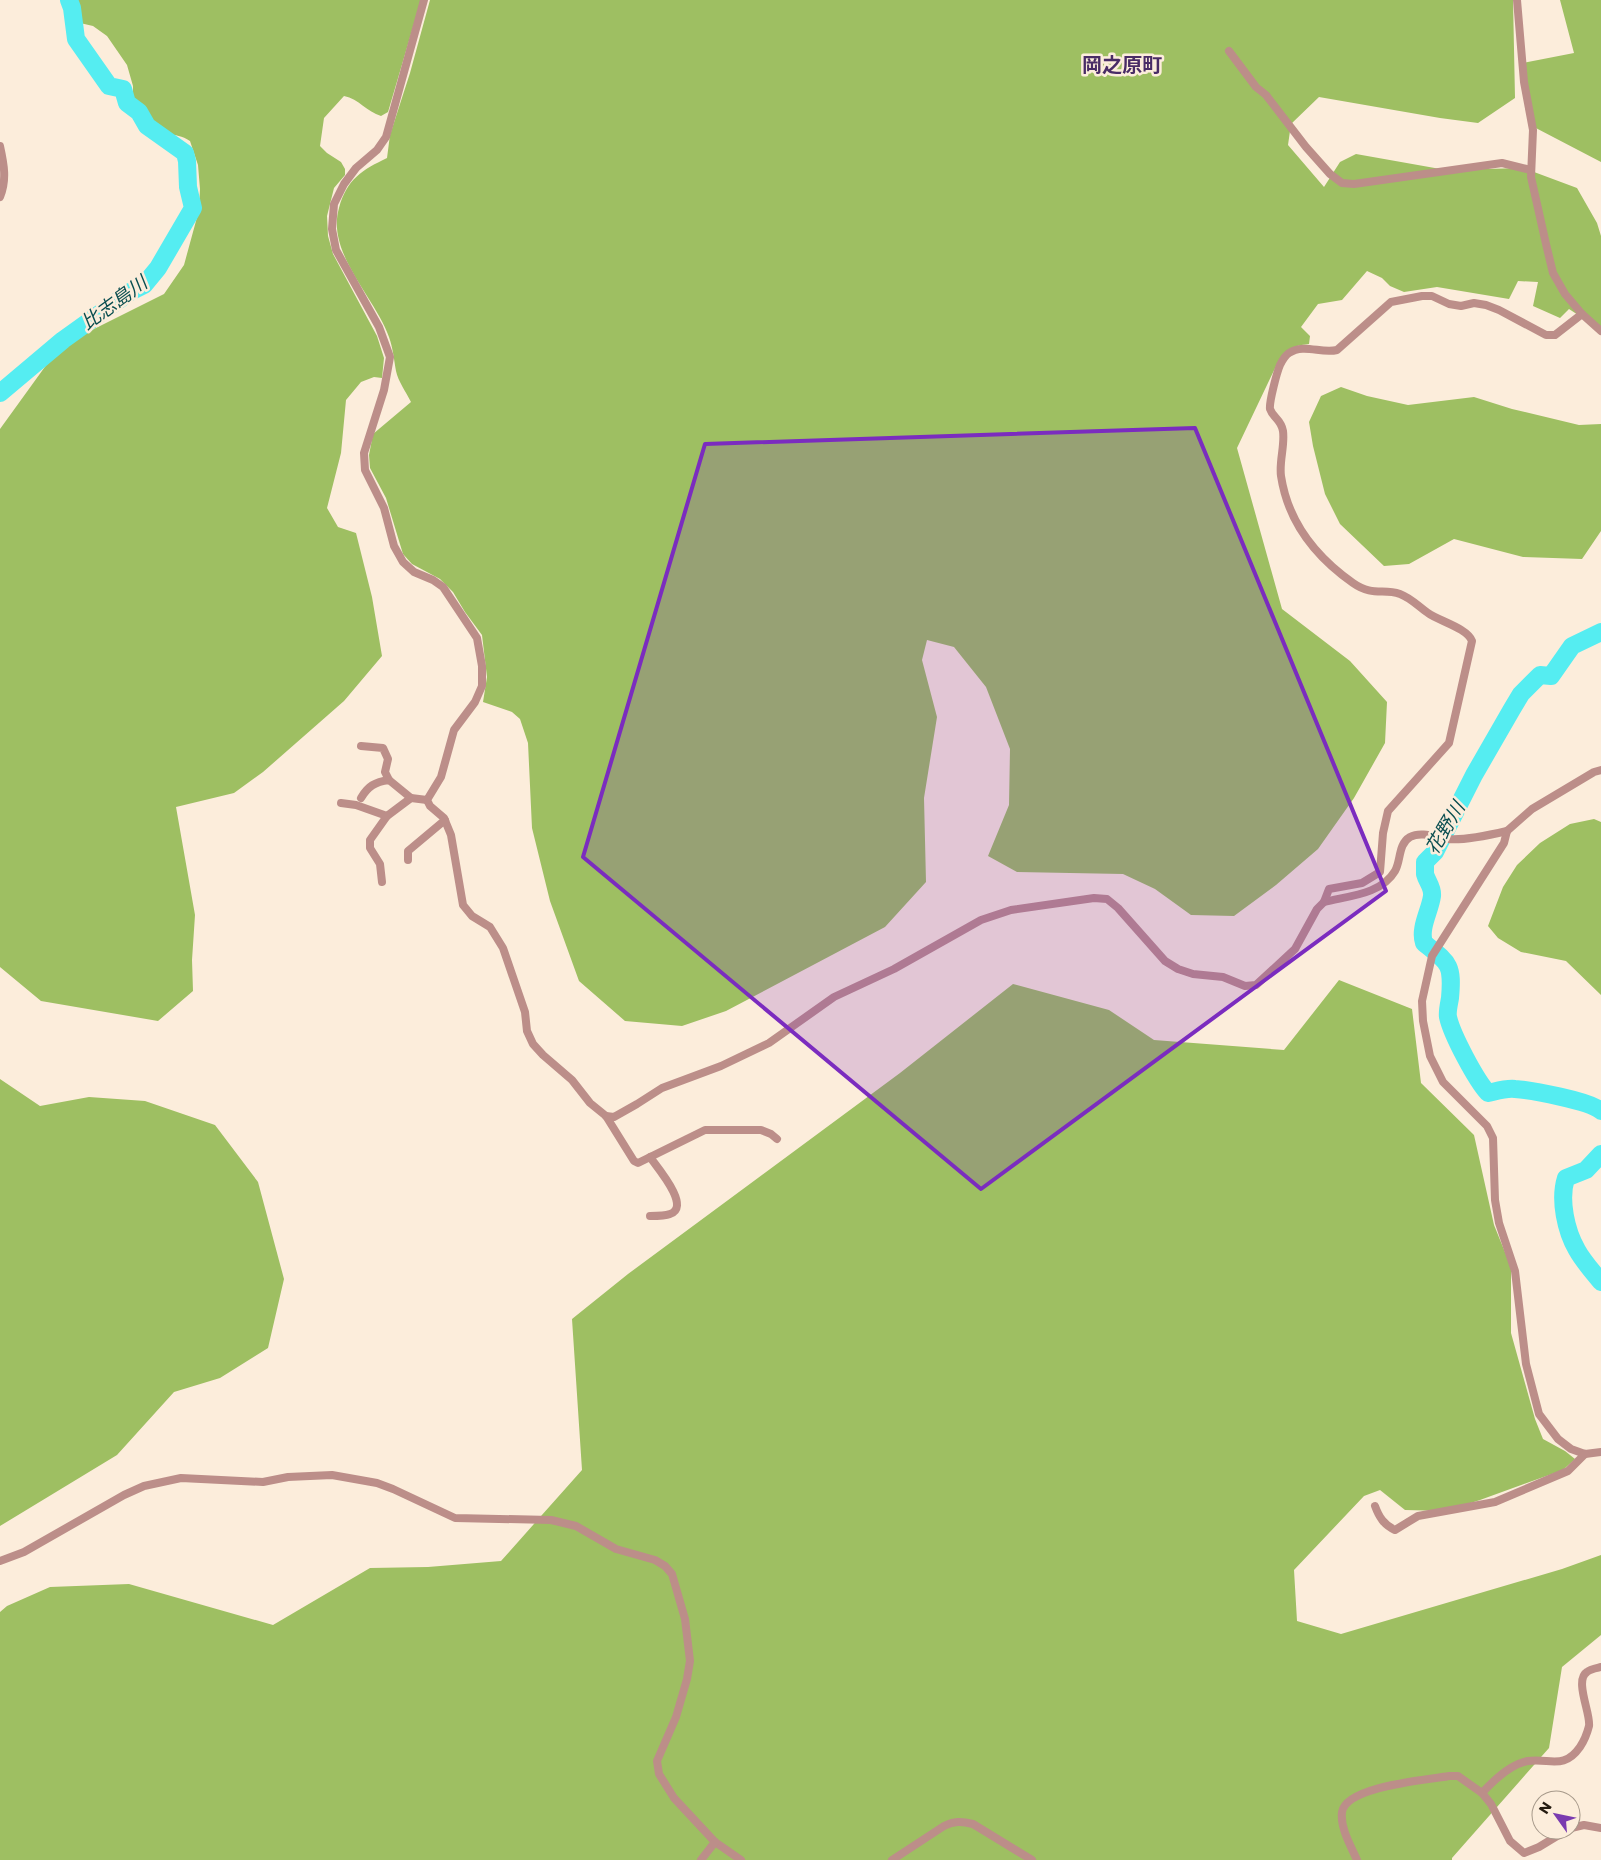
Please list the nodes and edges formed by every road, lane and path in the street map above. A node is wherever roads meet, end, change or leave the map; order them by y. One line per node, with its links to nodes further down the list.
1 (424, 0): 14 (street)
2 (1517, 0): 5 (street)
3 (1229, 51): 5 (street)
4 (0, 146): 6 (street)
5 (1531, 170): 7 (street)
6 (0, 197)
7 (1582, 314): 8 (street); 21 (street)
8 (1601, 331)
9 (361, 746): 11 (street)
10 (1601, 770): 18 (street)
11 (389, 780): 12 (street); 13 (street)
12 (361, 798)
13 (411, 798): 14 (street); 16 (street)
14 (427, 800): 17 (street)
15 (341, 803): 16 (street)
16 (387, 816): 20 (street)
17 (445, 820): 19 (street); 22 (street)
18 (1507, 831): 21 (street); 27 (street)
19 (408, 860)
20 (382, 882)
21 (1324, 902): 22 (street)
22 (606, 1116): 24 (street)
23 (777, 1139): 24 (street)
24 (650, 1157): 25 (street)
25 (650, 1216)
26 (1601, 1452): 27 (street)
27 (1585, 1454): 28 (street)
28 (1375, 1506)
29 (0, 1561): 35 (street)
30 (1601, 1667): 31 (street)
31 (1482, 1793): 34 (street); 40 (street)
32 (1581, 1826): 33 (street)
33 (1601, 1828)
34 (1551, 1840)
35 (715, 1842): 36 (street); 37 (street)
36 (701, 1860)
37 (742, 1860)
38 (892, 1860): 39 (street)
39 (1032, 1860)
40 (1357, 1860)

